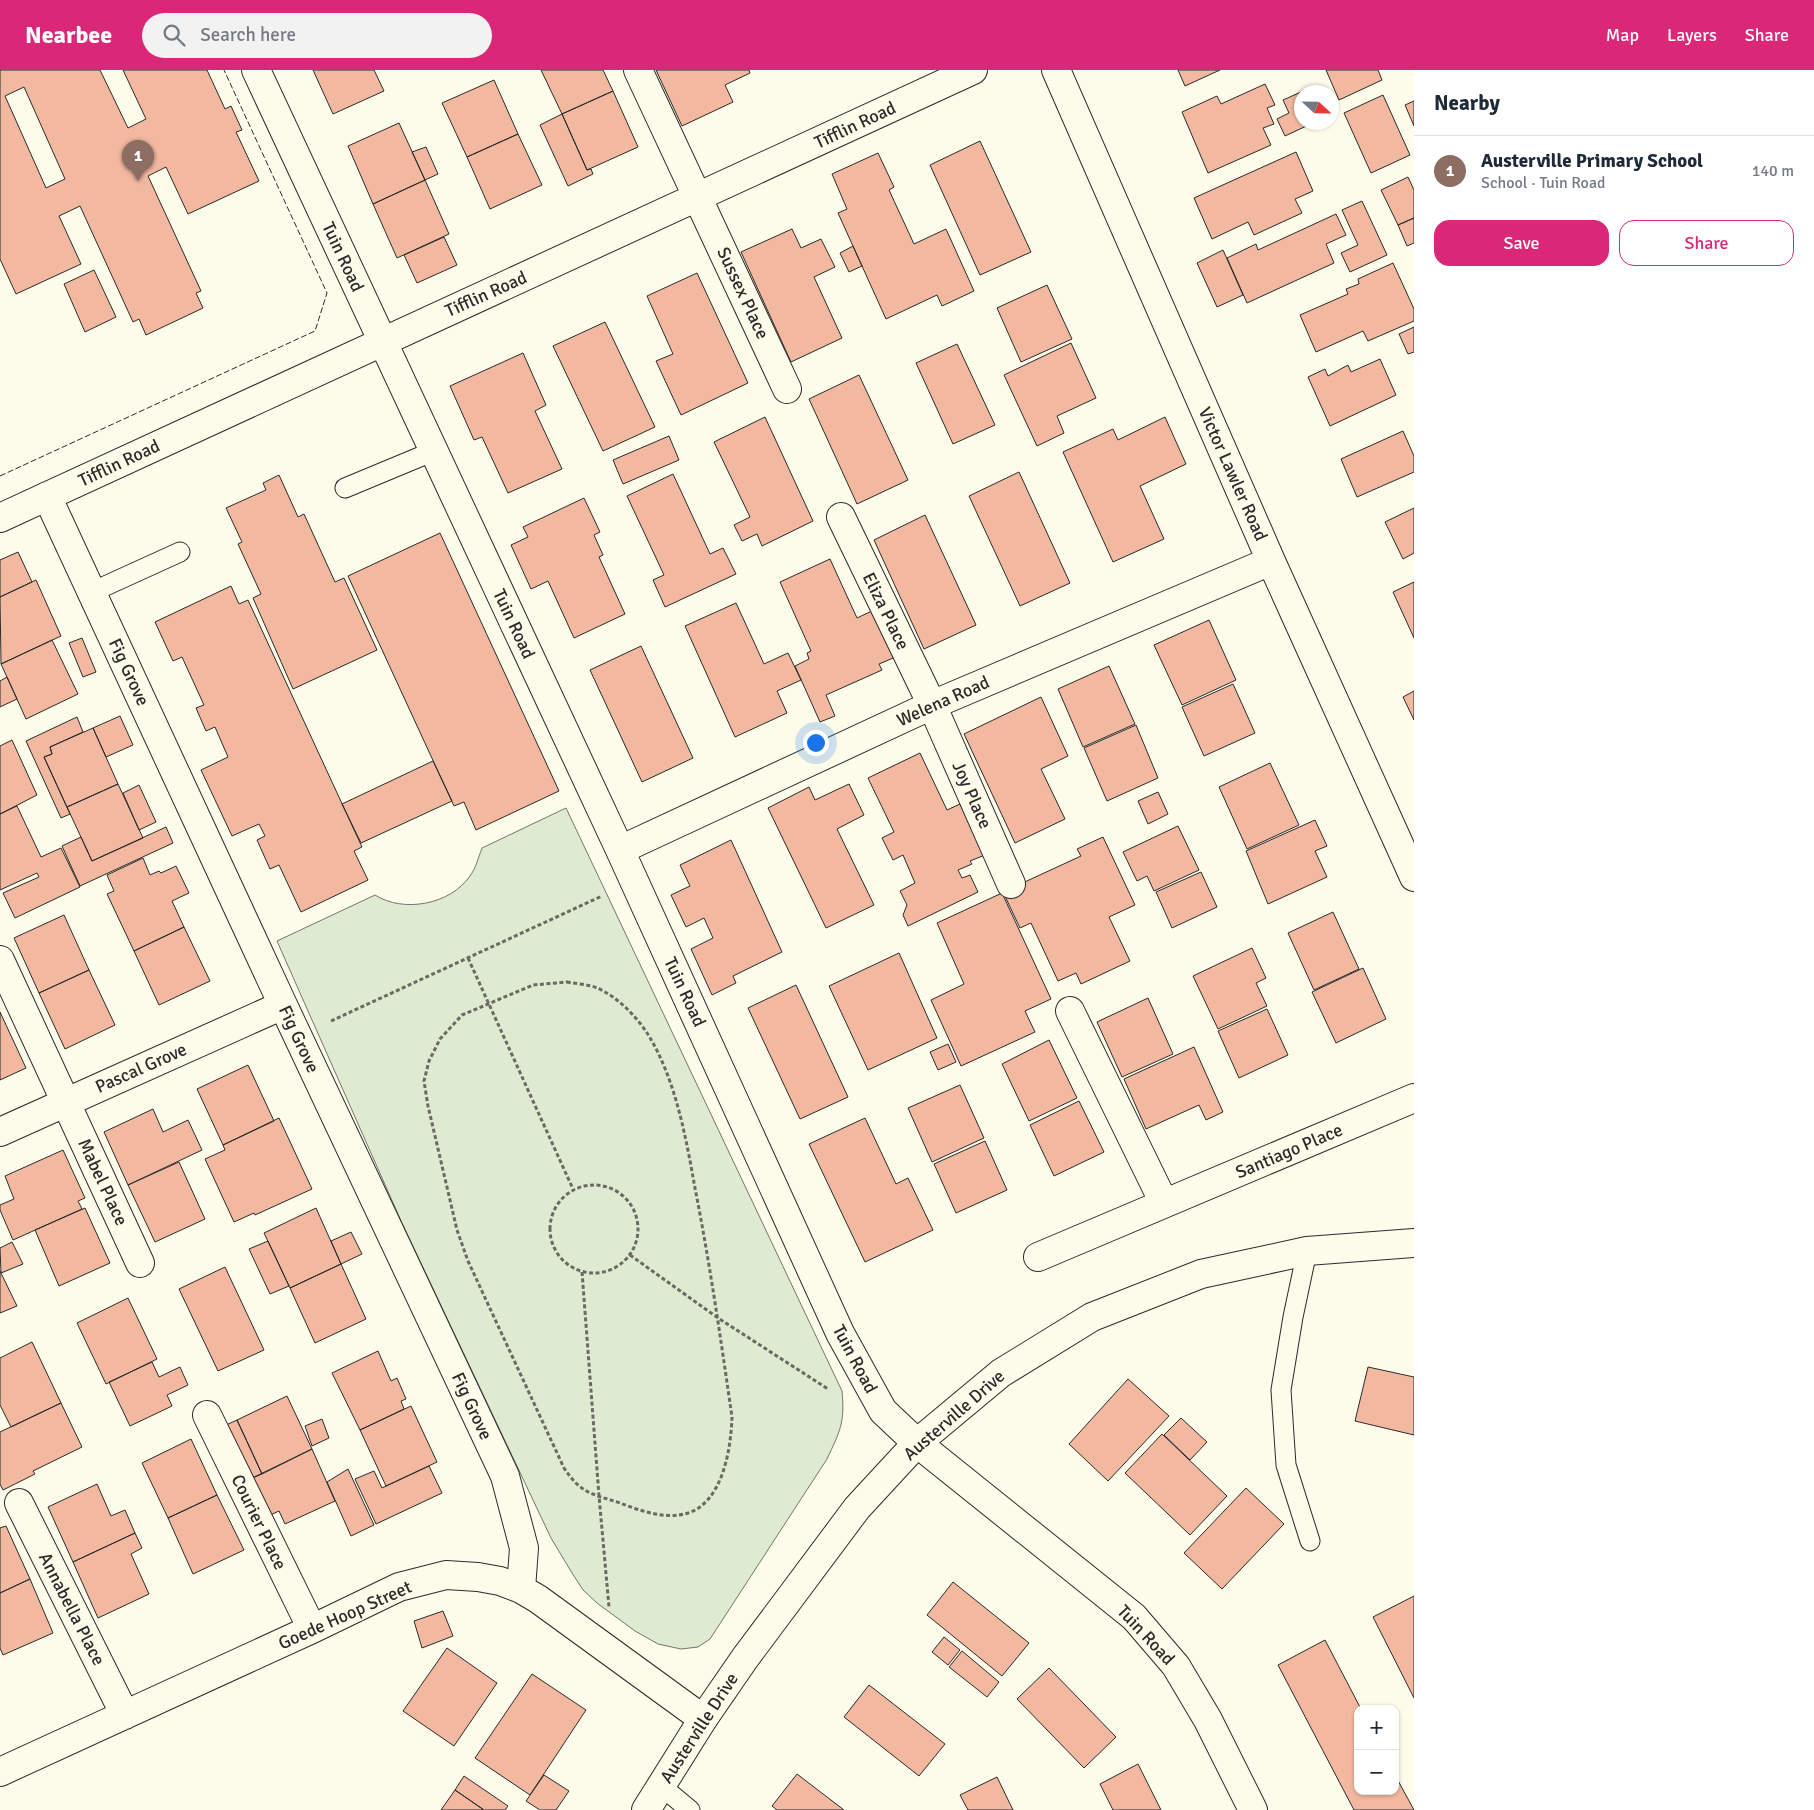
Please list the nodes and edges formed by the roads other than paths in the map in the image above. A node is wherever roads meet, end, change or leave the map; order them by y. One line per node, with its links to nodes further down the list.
1 (256, 70): 6 (street, Tuin Road)
2 (638, 70): 5 (street, Sussex Place)
3 (974, 70): 5 (street, Tifflin Road)
4 (1056, 70): 14 (street, Victor Lawler Road)
5 (698, 198): 6 (street, Tifflin Road); 7 (street, Sussex Place)
6 (382, 341): 8 (street, Tuin Road); 10 (street, Tifflin Road)
7 (787, 389)
8 (434, 451): 9 (lane); 17 (street, Tuin Road)
9 (345, 488)
10 (48, 496): 11 (street, Tifflin Road); 15 (street, Fig Grove)
11 (0, 518)
12 (841, 518): 16 (street, Eliza Place)
13 (180, 552): 15 (lane)
14 (1271, 561): 16 (street, Welena Road); 18 (street, Victor Lawler Road)
15 (92, 592): 21 (street, Fig Grove)
16 (932, 705): 17 (street, Welena Road); 19 (street, Joy Place)
17 (620, 850): 32 (street, Tuin Road)
18 (1414, 877)
19 (1012, 884)
20 (0, 960): 24 (street, Mabel Place)
21 (283, 1005): 24 (street, Pascal Grove); 35 (street, Fig Grove)
22 (1070, 1011): 26 (street)
23 (1414, 1098): 26 (street, Santiago Place)
24 (66, 1101): 25 (street, Pascal Grove); 30 (street, Mabel Place)
25 (0, 1132)
26 (1164, 1203): 29 (street, Santiago Place)
27 (1414, 1243): 28 (street, Austerville Drive)
28 (1307, 1251): 32 (street, Austerville Drive); 34 (lane)
29 (1038, 1257)
30 (140, 1264)
31 (207, 1415): 36 (street, Courier Place)
32 (917, 1443): 38 (street, Austerville Drive); 43 (street, Tuin Road)
33 (19, 1503): 37 (street, Annabella Place)
34 (1310, 1541)
35 (521, 1589): 36 (street, Goede Hoop Street); 38 (street, Goede Hoop Street)
36 (312, 1629): 37 (street, Goede Hoop Street)
37 (125, 1715): 39 (street, Goede Hoop Street)
38 (703, 1719): 40 (street, Austerville Drive)
39 (0, 1772)
40 (661, 1786): 41 (street, Austerville Drive); 42 (lane)
41 (646, 1810)
42 (690, 1810)
43 (1253, 1810)

